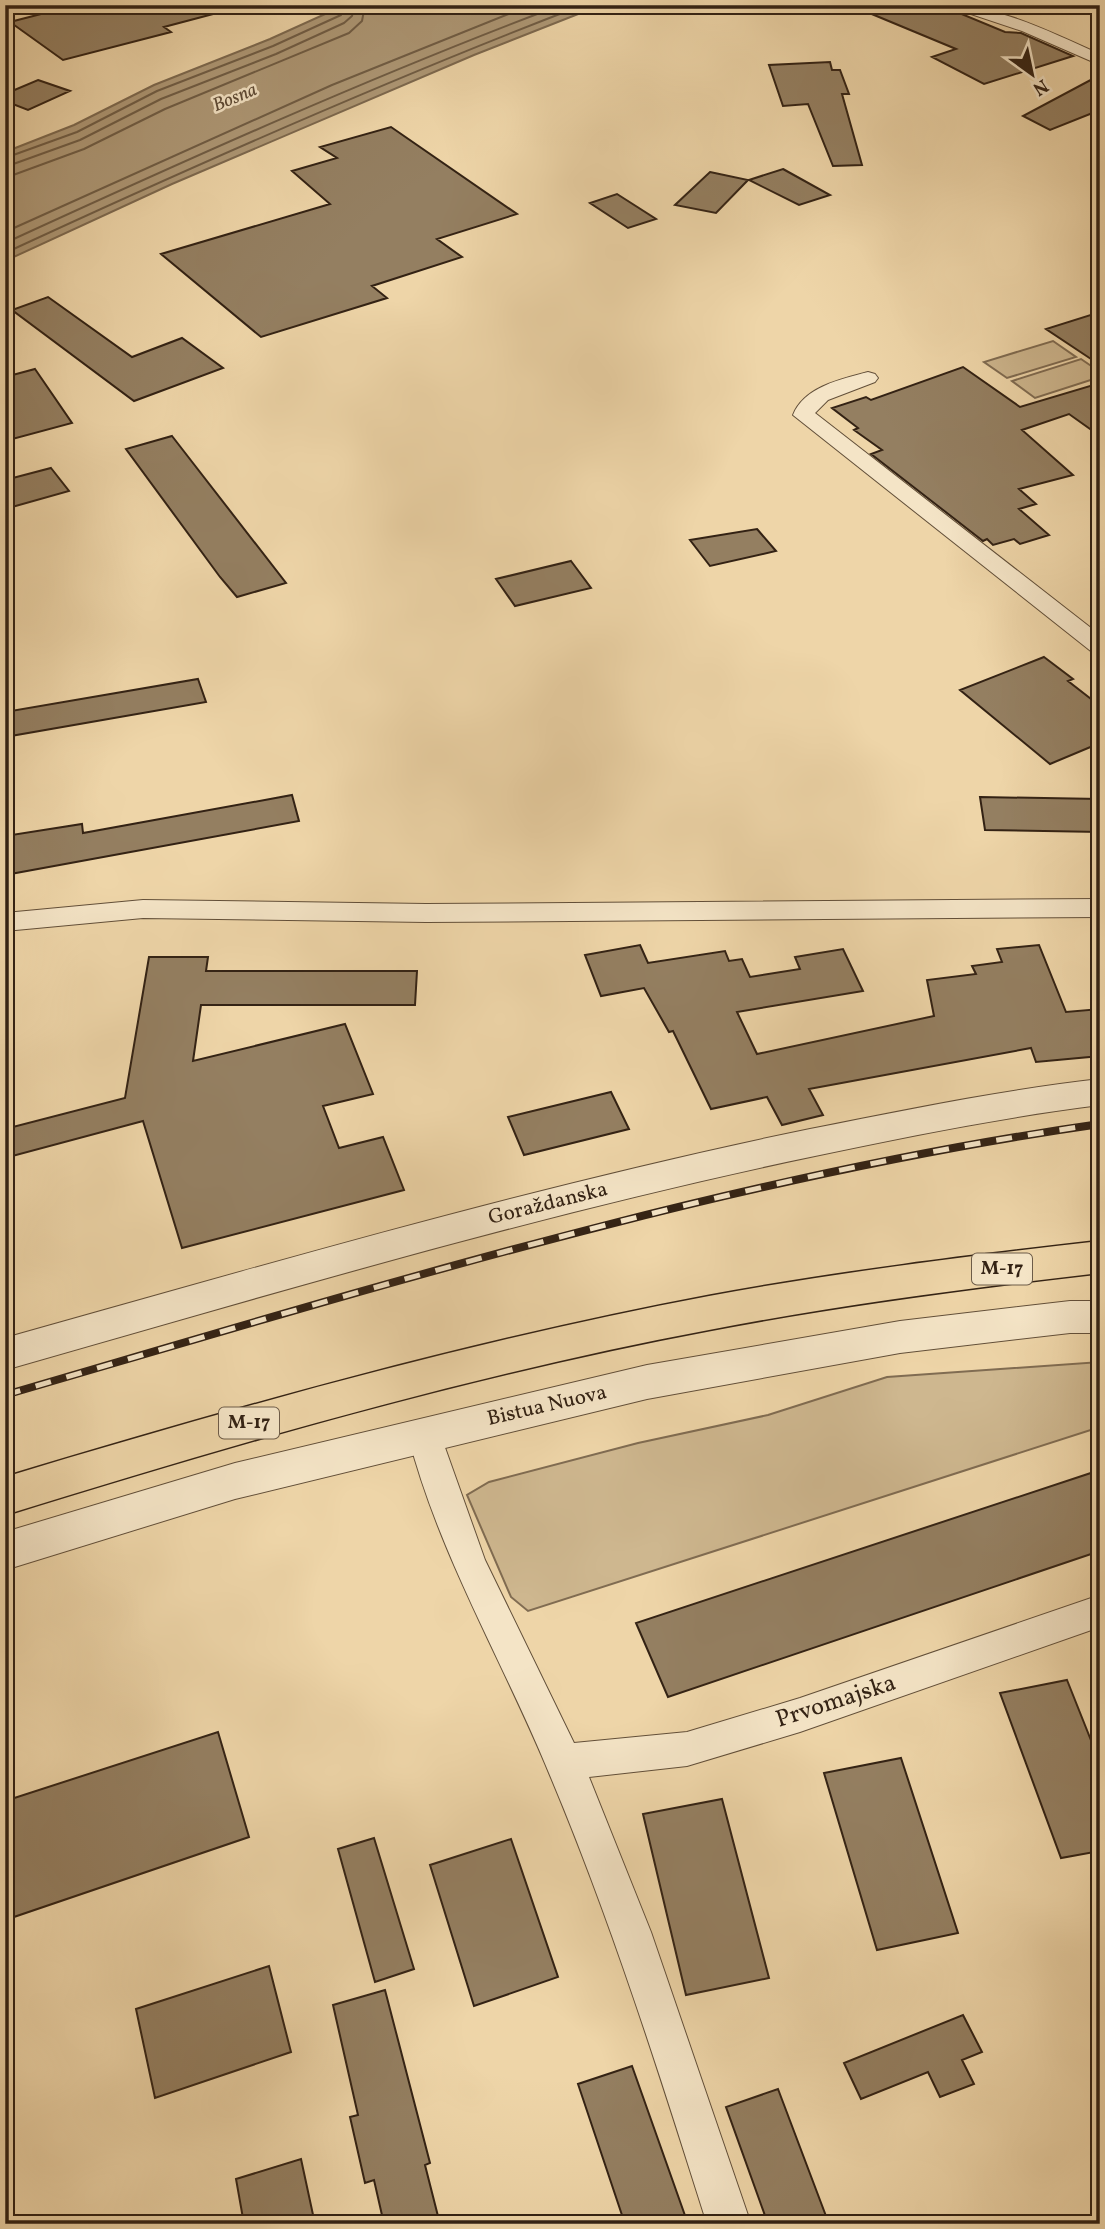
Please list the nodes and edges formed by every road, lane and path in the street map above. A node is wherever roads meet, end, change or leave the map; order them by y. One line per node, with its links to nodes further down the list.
1 (952, 5): 2 (street)
2 (1100, 60)
3 (868, 378): 4 (street)
4 (1100, 647)
5 (1100, 908): 6 (street)
6 (5, 922)
7 (1100, 1093): 13 (street, Goraždanska)
8 (1100, 1234): 11 (highway)
9 (1100, 1257): 11 (highway, M-17)
10 (1100, 1276): 11 (highway)
11 (905, 1280): 15 (highway, M-17)
12 (1100, 1317): 14 (street, Bistua Nuova)
13 (5, 1354)
14 (425, 1435): 16 (street, Bistua Nuova); 18 (street)
15 (5, 1496)
16 (5, 1551)
17 (1100, 1611): 18 (street, Prvomajska)
18 (564, 1762): 19 (street)
19 (729, 2224)

